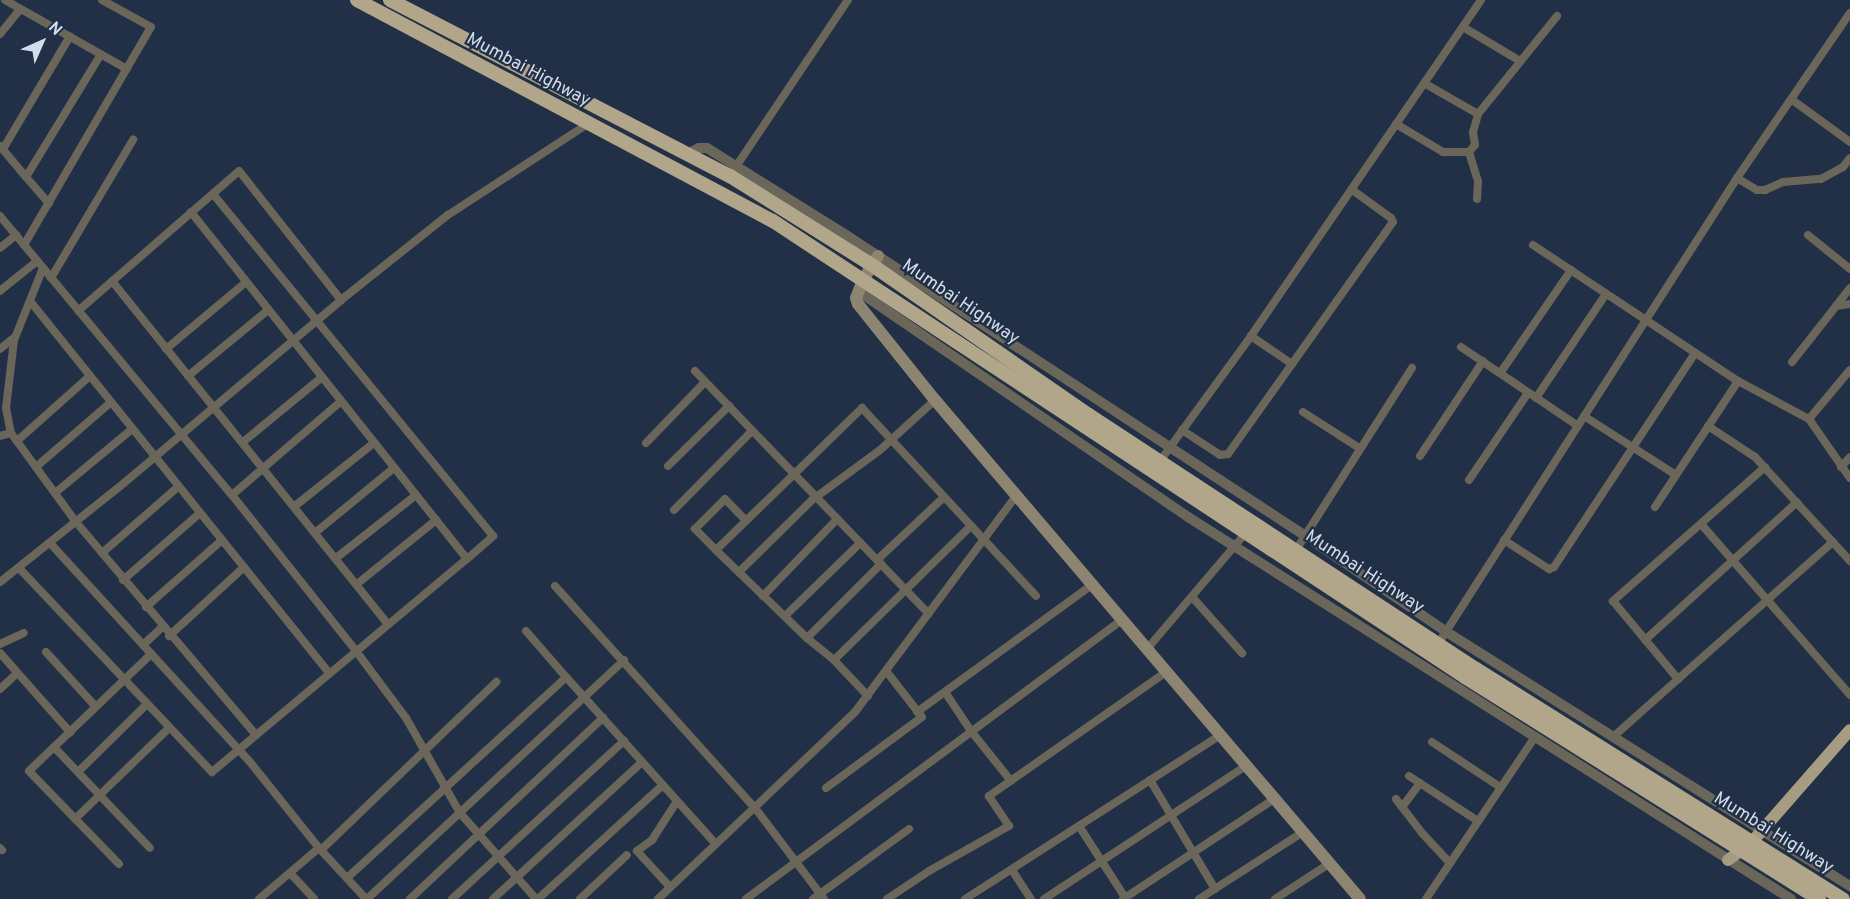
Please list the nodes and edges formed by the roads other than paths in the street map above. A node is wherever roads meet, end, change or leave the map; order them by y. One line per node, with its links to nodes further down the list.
1 (5, 0): 7 (street)
2 (102, 0): 15 (street)
3 (357, 0): 19 (highway, Mumbai Highway)
4 (390, 0): 26 (highway, Mumbai Highway)
5 (848, 0): 26 (street)
6 (1481, 0): 10 (street)
7 (20, 9): 11 (street); 12 (street)
8 (1850, 13): 17 (street)
9 (1557, 16): 14 (street)
10 (1463, 27): 14 (street); 16 (street)
11 (0, 34)
12 (70, 36): 13 (street); 23 (street)
13 (101, 54): 15 (street); 27 (street)
14 (1520, 61): 18 (street)
15 (127, 69): 32 (street)
16 (1424, 83): 18 (street); 20 (street)
17 (1791, 99): 22 (street); 28 (street)
18 (1478, 114): 24 (street)
19 (588, 123): 47 (highway, Mumbai Highway); 51 (street)
20 (1396, 124): 24 (street); 29 (street)
21 (133, 140): 44 (street)
22 (1850, 142)
23 (1, 148): 27 (street)
24 (1469, 152): 31 (street)
25 (1850, 158): 28 (street)
26 (733, 171): 40 (highway, Mumbai Highway)
27 (26, 177): 32 (street)
28 (1737, 178): 57 (street)
29 (1351, 189): 59 (street); 68 (street)
30 (213, 194): 33 (street); 51 (street); 58 (street)
31 (1477, 199)
32 (49, 203): 37 (street)
33 (191, 212): 45 (street); 46 (street)
34 (0, 216): 35 (street)
35 (16, 235): 37 (street); 39 (street)
36 (1808, 236): 42 (street)
37 (24, 245): 41 (street)
38 (1533, 245): 43 (street)
39 (0, 248)
40 (875, 261): 47 (main road); 100 (street); 106 (highway, Mumbai Highway)
41 (40, 264): 44 (street); 49 (street); 52 (street)
42 (1850, 269)
43 (1571, 270): 50 (street); 72 (street)
44 (51, 278): 55 (street)
45 (112, 281): 55 (street); 64 (street)
46 (246, 282): 56 (street); 64 (street)
47 (860, 285): 79 (main road); 136 (highway, Mumbai Highway); 144 (street)
48 (1850, 288): 54 (street)
49 (0, 291)
50 (1606, 294): 57 (street); 78 (street)
51 (340, 300): 58 (street)
52 (30, 301): 60 (street); 73 (street)
53 (1850, 304): 54 (street)
54 (1836, 306): 67 (street)
55 (78, 310): 94 (street)
56 (268, 310): 61 (street); 74 (street)
57 (1646, 320): 65 (street); 85 (street)
58 (316, 321): 61 (street); 149 (street)
59 (1251, 336): 68 (street); 91 (street)
60 (16, 337): 63 (street); 92 (street)
61 (293, 342): 75 (street); 83 (street)
62 (1461, 347): 66 (street)
63 (0, 349)
64 (166, 349): 74 (street)
65 (1695, 353): 76 (street); 101 (street)
66 (1483, 361): 72 (street); 103 (street)
67 (1792, 362)
68 (1292, 364): 91 (street)
69 (1412, 368): 102 (street)
70 (1850, 370): 86 (street)
71 (695, 371): 77 (street)
72 (1501, 372): 78 (street)
73 (90, 376): 80 (street); 96 (street)
74 (188, 376): 83 (street)
75 (321, 378): 81 (street); 97 (street)
76 (1738, 381): 86 (street); 88 (street)
77 (705, 382): 82 (street); 99 (street)
78 (1532, 396): 87 (street); 116 (street)
79 (935, 400): 95 (street); 121 (main road)
80 (111, 402): 89 (street); 108 (street)
81 (340, 402): 98 (street); 111 (street)
82 (729, 406): 90 (street); 107 (street)
83 (215, 408): 94 (street); 97 (street)
84 (1303, 412): 102 (street)
85 (1584, 416): 87 (street); 101 (street)
86 (1809, 419): 110 (street)
87 (1578, 426): 140 (street)
88 (1708, 426): 109 (street); 114 (street)
89 (132, 429): 104 (street); 118 (street)
90 (752, 430): 113 (street); 127 (street)
91 (1182, 430): 100 (street)
92 (11, 433): 93 (street); 96 (street)
93 (0, 436)
94 (181, 436): 104 (street); 119 (street)
95 (891, 440): 113 (street); 122 (street); 123 (street)
96 (17, 441): 108 (street)
97 (243, 442): 111 (street)
98 (374, 443): 112 (street); 125 (street)
99 (646, 443)
100 (1170, 447): 106 (street); 137 (street)
101 (1633, 447): 114 (street); 140 (street)
102 (1359, 448): 137 (street)
103 (1420, 456)
104 (155, 457): 117 (street); 132 (street)
105 (1850, 457): 110 (street)
106 (1160, 461): 146 (highway, Mumbai Highway)
107 (668, 466)
108 (36, 467): 118 (street)
109 (1765, 467): 124 (street); 133 (street)
110 (1841, 467): 115 (street)
111 (263, 468): 119 (street); 125 (street)
112 (394, 468): 120 (street); 135 (street)
113 (794, 474): 123 (street); 131 (street)
114 (1676, 475): 126 (street)
115 (1850, 478)
116 (1469, 480)
117 (179, 486): 128 (street); 147 (street)
118 (55, 493): 132 (street)
119 (232, 495): 181 (street)
120 (416, 495): 130 (street); 148 (street)
121 (1016, 496): 139 (street); 159 (main road)
122 (944, 497): 134 (street); 152 (street)
123 (817, 498): 129 (street); 155 (street)
124 (1797, 502): 141 (street); 150 (street)
125 (295, 506): 135 (street)
126 (1655, 507)
127 (674, 510)
128 (200, 513): 138 (street); 156 (street)
129 (837, 519): 143 (street); 162 (street)
130 (436, 520): 149 (street); 158 (street)
131 (746, 520): 145 (street); 145 (street)
132 (76, 522): 142 (street); 147 (street)
133 (1701, 524): 150 (street); 177 (street)
134 (971, 526): 139 (street); 161 (street)
135 (316, 532): 148 (street)
136 (1245, 534): 144 (street); 247 (highway, Mumbai Highway)
137 (1304, 535): 146 (street); 176 (street)
138 (222, 540): 153 (street); 166 (street)
139 (984, 540): 163 (street); 167 (street)
140 (1504, 540): 176 (street)
141 (1833, 542): 151 (street); 165 (street)
142 (50, 543): 154 (street); 179 (street)
143 (860, 543): 152 (street); 168 (street)
144 (1236, 547): 164 (street); 212 (street)
145 (716, 550): 155 (street)
146 (1296, 550): 176 (highway, Mumbai Highway)
147 (102, 553): 156 (street)
148 (336, 558): 158 (street)
149 (467, 559): 170 (street)
150 (1733, 561): 165 (street); 177 (street)
151 (1850, 561)
152 (879, 562): 161 (street); 175 (street)
153 (244, 567): 174 (street); 191 (street)
154 (19, 568): 157 (street); 194 (street)
155 (739, 572): 162 (street)
156 (123, 580): 166 (street)
157 (0, 582)
158 (357, 584): 170 (street)
159 (1092, 585): 169 (main road); 197 (street)
160 (555, 586): 186 (street)
161 (906, 590): 167 (street); 187 (street)
162 (763, 596): 168 (street)
163 (1036, 596)
164 (1192, 598): 180 (street); 183 (street)
165 (1767, 600): 193 (street); 198 (street)
166 (146, 607): 171 (street)
167 (929, 614): 188 (street)
168 (785, 616): 175 (street)
169 (1122, 620): 180 (main road); 207 (street)
170 (388, 624): 181 (street)
171 (162, 627): 174 (street); 179 (street)
172 (526, 631): 192 (street)
173 (24, 633): 178 (street)
174 (169, 636): 209 (street)
175 (807, 638): 187 (street)
176 (1442, 638): 211 (street); 219 (highway, Mumbai Highway)
177 (1645, 640): 193 (street)
178 (0, 644)
179 (143, 645): 185 (street)
180 (1147, 649): 189 (main road)
181 (356, 651): 191 (street); 218 (street)
182 (46, 652): 202 (street)
183 (1242, 653)
184 (0, 654): 190 (street)
185 (151, 654): 194 (street); 217 (street)
186 (624, 660): 200 (street); 236 (street)
187 (834, 660): 199 (street)
188 (886, 671): 199 (street); 203 (street)
189 (1166, 672): 210 (main road); 225 (street)
190 (17, 673): 196 (street); 208 (street)
191 (329, 674): 209 (street)
192 (566, 677): 200 (street); 230 (street)
193 (1678, 679): 211 (street)
194 (124, 680): 201 (street); 202 (street)
195 (496, 682): 218 (street)
196 (0, 689)
197 (945, 692): 203 (street); 207 (street)
198 (1850, 695)
199 (868, 696): 236 (street)
200 (584, 698): 204 (street); 237 (street)
201 (147, 704): 205 (street); 222 (street)
202 (96, 707): 208 (street)
203 (918, 712): 229 (street)
204 (603, 718): 213 (street); 245 (street)
205 (169, 728): 217 (street); 231 (street)
206 (1850, 730): 243 (main road)
207 (971, 731): 225 (street); 255 (street)
208 (70, 732): 215 (street)
209 (256, 735): 217 (street)
210 (1220, 735): 221 (main road); 224 (street)
211 (1613, 737): 216 (street)
212 (1534, 738): 228 (street); 253 (street)
213 (624, 741): 220 (street); 252 (street)
214 (1432, 742): 228 (street)
215 (54, 747): 222 (street); 239 (street)
216 (1629, 748): 219 (highway); 243 (street)
217 (238, 750): 249 (street)
218 (424, 750): 230 (street); 249 (street)
219 (1620, 759): 247 (highway, Mumbai Highway)
220 (642, 762): 227 (street); 261 (street)
221 (1246, 766): 232 (main road); 238 (street)
222 (78, 772): 231 (street)
223 (1409, 776): 226 (street)
224 (1150, 780): 238 (street); 241 (street)
225 (1011, 781): 279 (street)
226 (1420, 783): 235 (street); 240 (street)
227 (663, 785): 234 (street); 275 (street)
228 (1500, 787): 240 (street)
229 (826, 788)
230 (446, 789): 237 (street); 262 (street)
231 (100, 795): 239 (street); 248 (street)
232 (1274, 799): 244 (main road); 250 (street)
233 (1396, 799): 235 (street)
234 (678, 801): 246 (street); 264 (street)
235 (1402, 807): 257 (street)
236 (754, 808): 246 (street); 255 (street)
237 (460, 813): 245 (street); 271 (street)
238 (1171, 815): 250 (street); 254 (street)
239 (75, 819): 258 (street)
240 (1478, 821): 257 (street)
241 (1079, 826): 254 (street); 259 (street)
242 (909, 829): 266 (street)
243 (1762, 831): 247 (main road); 263 (street)
244 (1303, 832): 256 (main road); 265 (street)
245 (479, 833): 252 (street); 272 (street)
246 (716, 844): 264 (street)
247 (1747, 846): 253 (main road); 287 (highway, Mumbai Highway); 288 (highway, Mumbai Highway)
248 (150, 848)
249 (320, 849): 260 (street); 262 (street)
250 (1193, 853): 265 (street); 267 (street)
251 (627, 855): 276 (street)
252 (499, 856): 261 (street); 273 (street)
253 (1728, 860): 286 (street)
254 (1101, 861): 267 (street); 282 (street)
255 (795, 862): 266 (street); 278 (street)
256 (1330, 863): 268 (main road); 284 (street)
257 (1450, 863): 285 (street)
258 (119, 864)
259 (1012, 870): 280 (street); 281 (street)
260 (290, 873): 269 (street); 270 (street)
261 (518, 877): 274 (street); 275 (street)
262 (347, 878): 271 (street)
263 (1850, 886)
264 (670, 887): 277 (street)
265 (1215, 889): 283 (street)
266 (819, 897)
267 (1124, 898)
268 (1356, 898)
269 (259, 899)
270 (314, 899)
271 (367, 899)
272 (410, 899)
273 (452, 899)
274 (493, 899)
275 (537, 899)
276 (580, 899)
277 (658, 899)
278 (746, 899)
279 (887, 899)
280 (965, 899)
281 (1031, 899)
282 (1044, 899)
283 (1198, 899)
284 (1275, 899)
285 (1426, 899)
286 (1791, 899)
287 (1819, 899)
288 (1843, 899)

